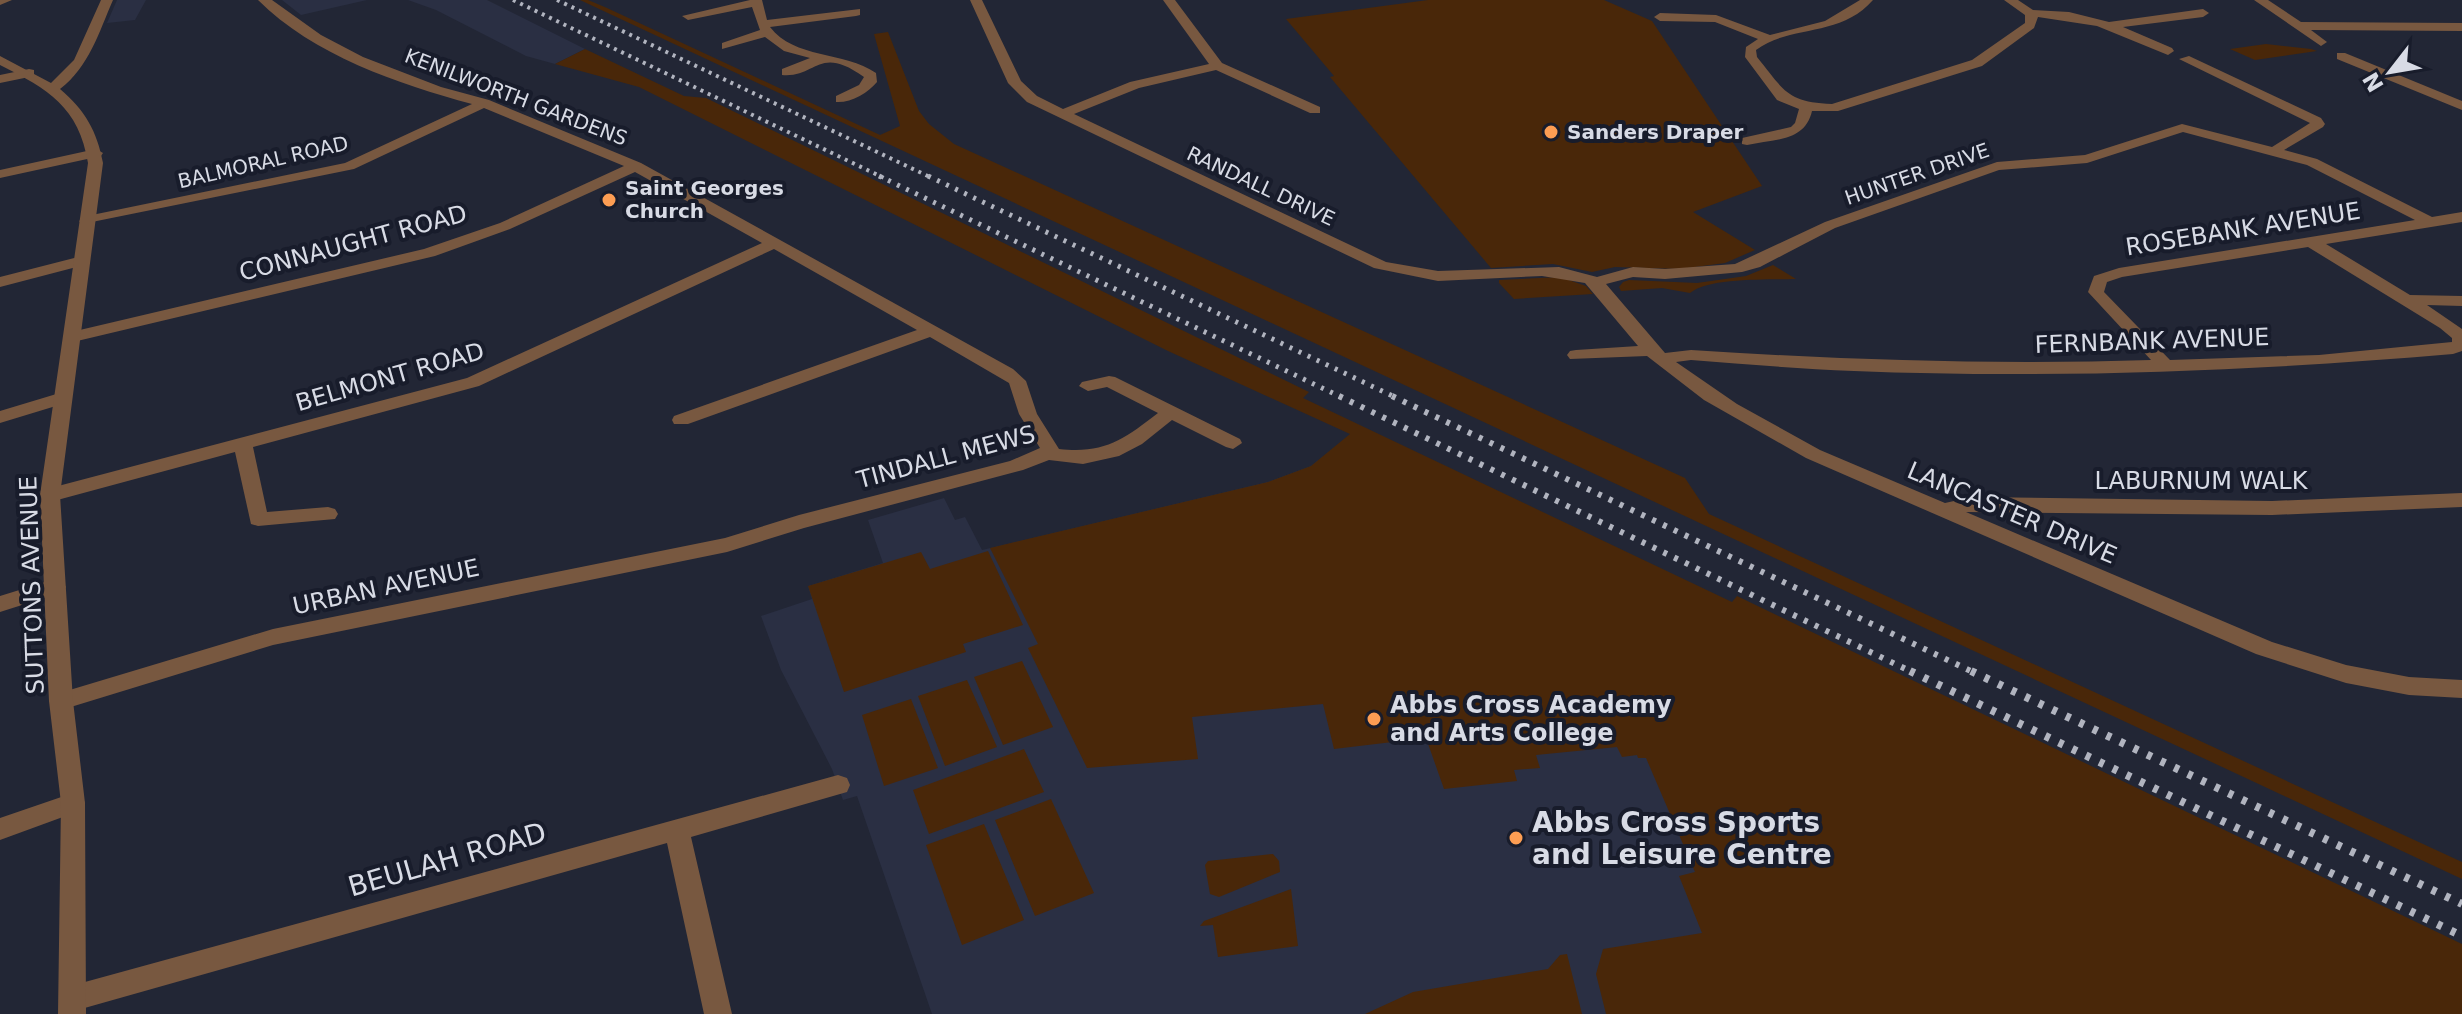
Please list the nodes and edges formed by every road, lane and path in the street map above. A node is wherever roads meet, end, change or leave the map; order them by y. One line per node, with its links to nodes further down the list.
1 (107, 0): 32 (street)
2 (264, 0): 34 (street, KENILWORTH GARDENS)
3 (976, 0): 38 (street, RANDALL DRIVE)
4 (1169, 0): 28 (street)
5 (1867, 0): 18 (street)
6 (2010, 0): 10 (street)
7 (2260, 0): 15 (street)
8 (756, 1): 12 (street); 17 (street)
9 (856, 12): 17 (street)
10 (2030, 13): 14 (street); 36 (street)
11 (2203, 13): 14 (street)
12 (688, 16)
13 (1660, 17): 18 (street)
14 (2110, 25): 21 (street)
15 (2299, 26): 16 (street); 19 (street)
16 (2462, 27)
17 (765, 28): 20 (street); 24 (street)
18 (1768, 39): 36 (street)
19 (2321, 42)
20 (726, 46)
21 (2168, 51)
22 (859, 52): 25 (street)
23 (2341, 56): 35 (street)
24 (823, 57): 25 (street); 29 (street)
25 (841, 59): 33 (street)
26 (2185, 59): 40 (street)
27 (0, 60): 30 (street, SUTTONS AVENUE)
28 (1217, 66): 37 (street); 38 (street)
29 (787, 72)
30 (29, 73): 31 (street); 32 (street, SUTTONS AVENUE)
31 (0, 79)
32 (53, 88): 41 (street, SUTTONS AVENUE)
33 (841, 99)
34 (484, 103): 42 (street, KENILWORTH GARDENS); 45 (street, BALMORAL ROAD)
35 (2462, 106)
36 (1806, 107): 39 (street)
37 (1315, 110)
38 (1062, 114): 51 (street, RANDALL DRIVE)
39 (1747, 141)
40 (2276, 152): 46 (street, HUNTER DRIVE); 51 (street, HUNTER DRIVE)
41 (96, 153): 43 (street); 45 (street, SUTTONS AVENUE)
42 (636, 166): 48 (street, KENILWORTH GARDENS); 55 (street, CONNAUGHT ROAD)
43 (0, 174)
44 (2462, 217): 46 (street, ROSEBANK AVENUE)
45 (87, 221): 49 (street, SUTTONS AVENUE)
46 (2432, 223): 47 (street, ROSEBANK AVENUE)
47 (2313, 243): 52 (street, FERNBANK AVENUE); 58 (street, ROSEBANK AVENUE)
48 (773, 244): 54 (street, KENILWORTH GARDENS); 65 (street, BELMONT ROAD)
49 (82, 261): 50 (street); 55 (street, SUTTONS AVENUE)
50 (0, 282)
51 (1595, 282): 57 (street, LANCASTER DRIVE)
52 (2408, 300): 53 (street); 58 (street, FERNBANK AVENUE)
53 (2462, 301)
54 (930, 331): 63 (street); 66 (street, KENILWORTH GARDENS)
55 (73, 337): 60 (street, SUTTONS AVENUE)
56 (1576, 355): 57 (street, FERNBANK AVENUE)
57 (1656, 355): 58 (street, FERNBANK AVENUE); 69 (street, LANCASTER DRIVE)
58 (2167, 367)
59 (1088, 386): 61 (street)
60 (63, 398): 62 (street); 67 (street, SUTTONS AVENUE)
61 (1170, 412): 64 (street); 66 (street, TINDALL MEWS)
62 (0, 417)
63 (681, 420)
64 (1233, 443)
65 (243, 444): 67 (street, BELMONT ROAD); 70 (street)
66 (1047, 454): 71 (street, TINDALL MEWS)
67 (50, 495): 72 (street, SUTTONS AVENUE)
68 (2462, 500): 69 (street, LABURNUM WALK)
69 (1940, 511): 74 (street, LANCASTER DRIVE)
70 (328, 514)
71 (727, 545): 75 (street, URBAN AVENUE)
72 (55, 587): 73 (street); 75 (street, SUTTONS AVENUE)
73 (0, 604)
74 (2462, 689)
75 (61, 701): 77 (street, SUTTONS AVENUE)
76 (838, 785): 78 (street, BEULAH ROAD)
77 (73, 803): 79 (street); 80 (street, SUTTONS AVENUE)
78 (676, 828): 80 (street, BEULAH ROAD); 81 (street)
79 (0, 829)
80 (73, 1006)
81 (718, 1014)

